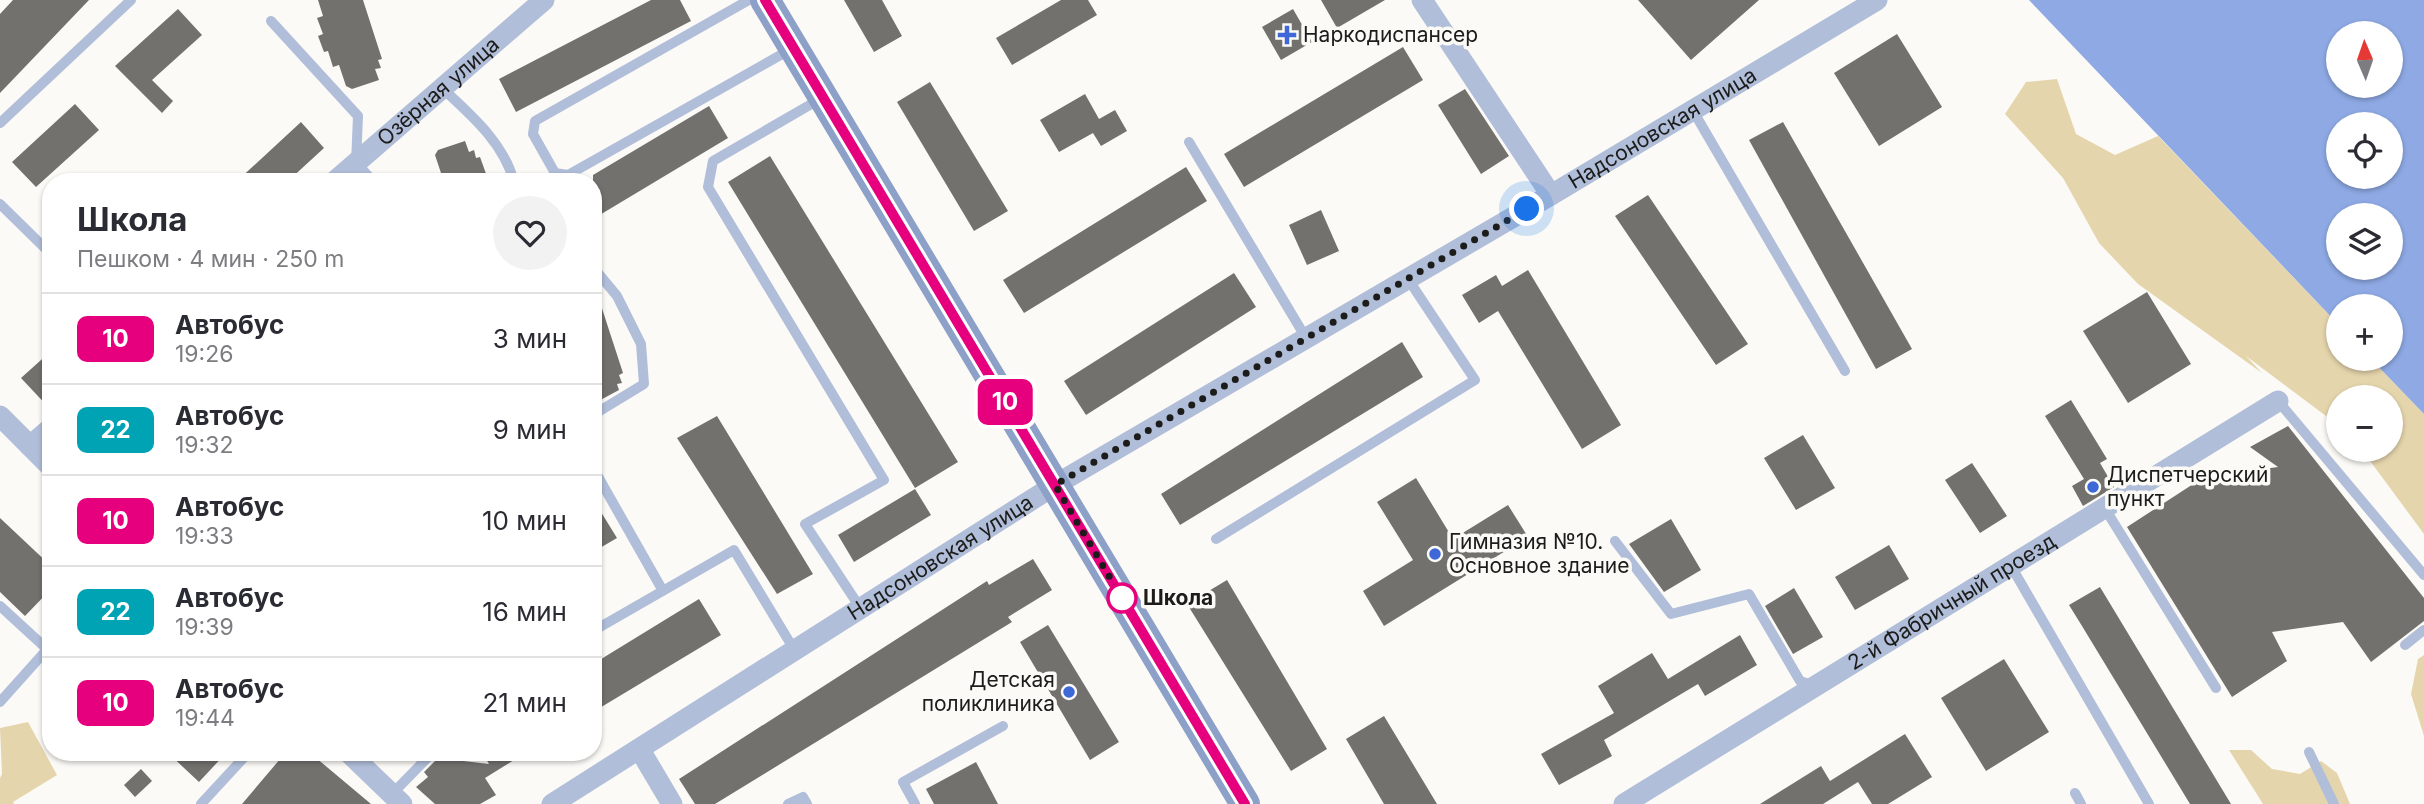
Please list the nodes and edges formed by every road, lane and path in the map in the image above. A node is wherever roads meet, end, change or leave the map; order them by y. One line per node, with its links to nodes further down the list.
1 (131, 0): 12 (lane)
2 (544, 0): 9 (street, Озёрная улица)
3 (749, 0): 18 (lane)
4 (765, 0): 8 (main road)
5 (1422, 0): 20 (street)
6 (1877, 0): 11 (street, Надсоновская улица)
7 (271, 21): 14 (lane)
8 (794, 48): 10 (main road); 19 (lane)
9 (442, 88): 14 (street, Озёрная улица); 17 (lane)
10 (823, 97): 34 (main road); 42 (lane)
11 (1692, 109): 20 (street, Надсоновская улица); 26 (lane)
12 (0, 123)
13 (1189, 142): 25 (lane)
14 (356, 163): 15 (street, Озёрная улица); 16 (lane)
15 (344, 173)
16 (365, 173)
17 (512, 173)
18 (555, 173)
19 (572, 173)
20 (1551, 195): 24 (street, Надсоновская улица)
21 (0, 204): 22 (lane)
22 (42, 245)
23 (602, 278): 28 (lane)
24 (1408, 279): 25 (street, Надсоновская улица); 36 (lane)
25 (1306, 338): 34 (street, Надсоновская улица)
26 (1845, 371)
27 (2278, 401): 35 (street, 2-й Фабричный проезд); 39 (lane)
28 (602, 410)
29 (0, 416): 31 (street)
30 (42, 436): 31 (street)
31 (30, 446): 32 (street)
32 (42, 458)
33 (602, 484): 40 (lane)
34 (1055, 485): 42 (street, Надсоновская улица); 60 (main road)
35 (2104, 507): 38 (street, 2-й Фабричный проезд); 50 (lane)
36 (1216, 539)
37 (1615, 541): 49 (lane)
38 (2011, 566): 49 (street, 2-й Фабричный проезд); 69 (lane)
39 (2424, 575)
40 (663, 591): 43 (lane); 47 (lane)
41 (0, 606): 45 (lane)
42 (860, 609): 47 (street, Надсоновская улица)
43 (602, 626)
44 (2424, 629): 46 (lane)
45 (42, 641)
46 (2405, 645)
47 (795, 651): 53 (street, Надсоновская улица)
48 (42, 655): 51 (lane)
49 (1815, 686): 67 (street, 2-й Фабричный проезд)
50 (2216, 688)
51 (0, 702)
52 (1003, 726): 66 (lane)
53 (640, 750): 62 (street, Надсоновская улица); 63 (street)
54 (2309, 752): 70 (lane)
55 (241, 761): 61 (lane)
56 (357, 761): 59 (street)
57 (426, 761): 59 (lane)
58 (2074, 793): 68 (lane)
59 (397, 799)
60 (1238, 799)
61 (201, 804)
62 (552, 804)
63 (673, 804)
64 (788, 804): 65 (lane)
65 (807, 804)
66 (915, 804)
67 (1624, 804)
68 (2081, 804)
69 (2149, 804)
70 (2334, 804)

